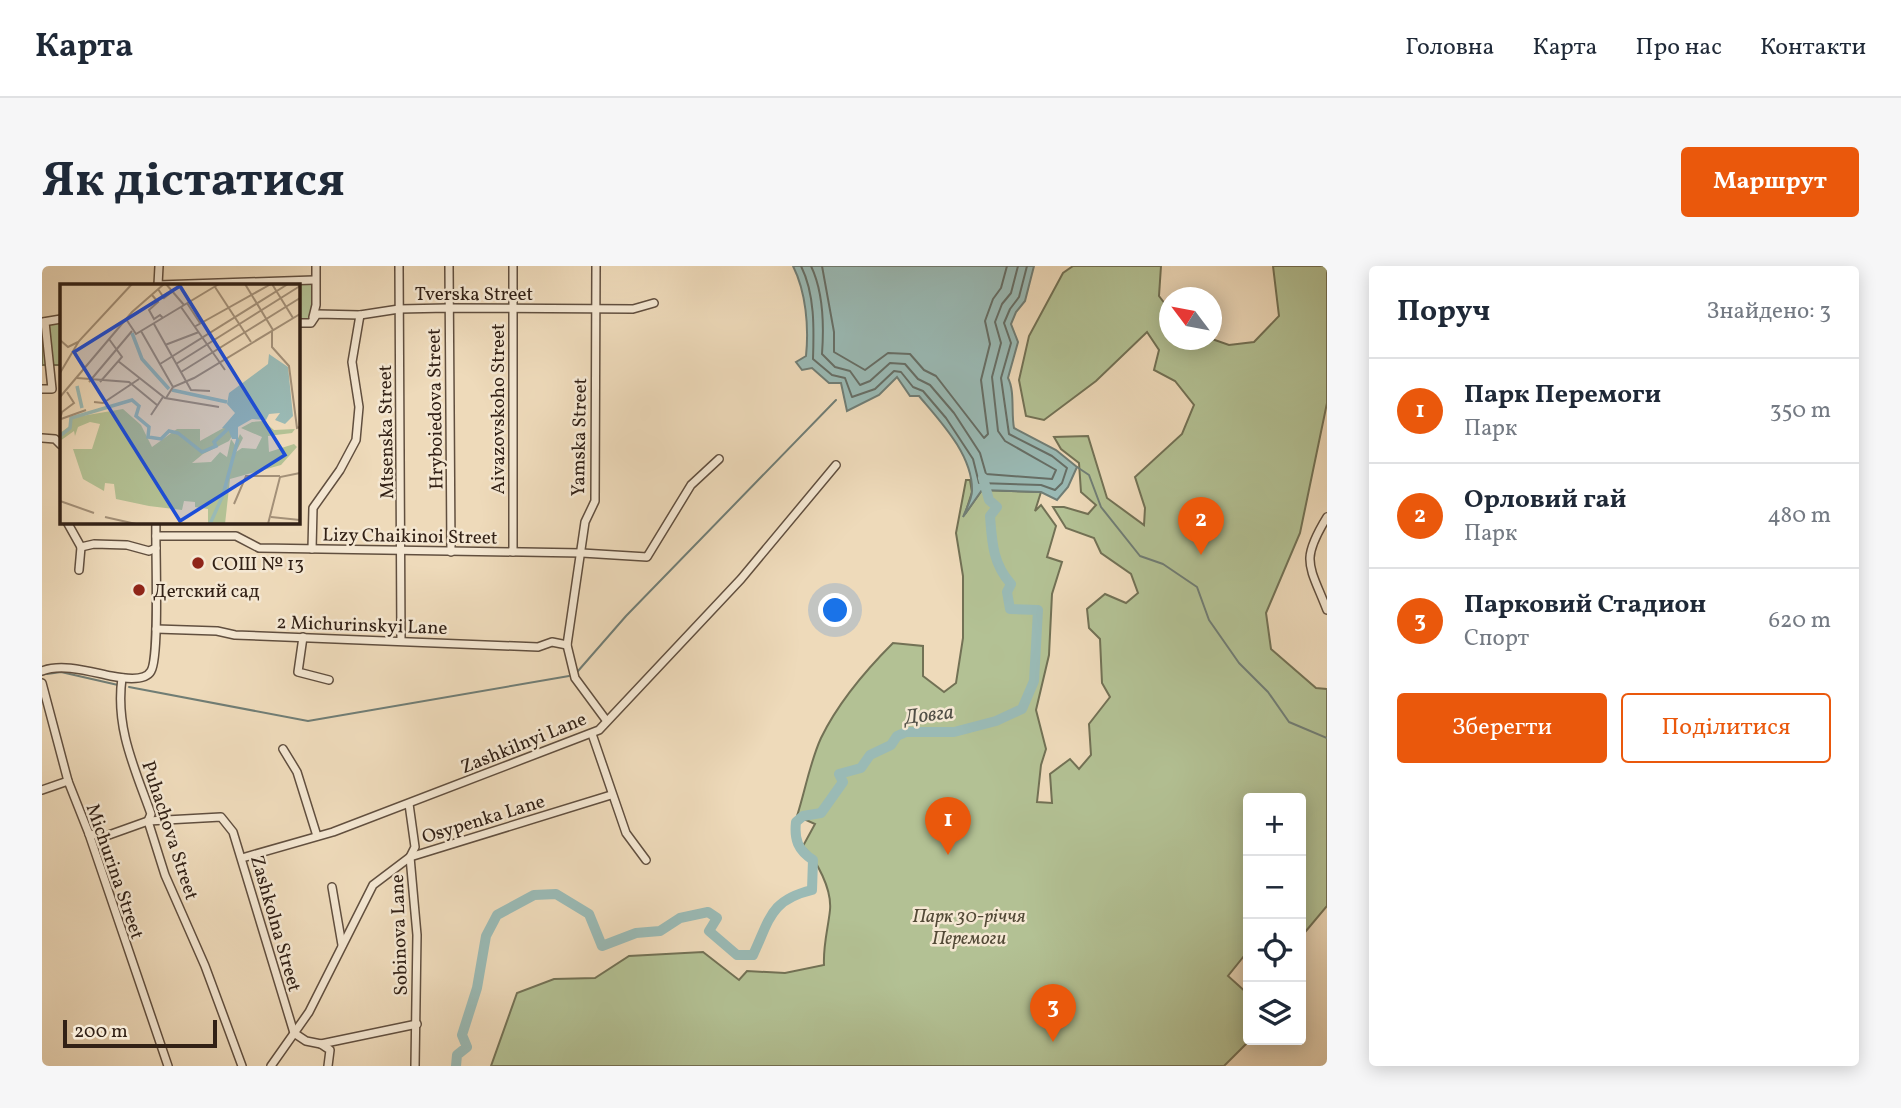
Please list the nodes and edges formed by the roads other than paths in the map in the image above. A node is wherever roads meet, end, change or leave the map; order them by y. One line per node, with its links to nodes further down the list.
1 (159, 266): 8 (street)
2 (316, 266): 7 (street)
3 (399, 266): 13 (street, Mtsenska Street)
4 (449, 266): 11 (street, Hryboiedova Street)
5 (513, 266): 12 (street, Aivazovskoho Street)
6 (596, 266): 14 (street, Yamska Street)
7 (314, 280): 9 (street); 18 (street)
8 (158, 284)
9 (226, 284)
10 (654, 303): 14 (street, Tverska Street)
11 (448, 308): 12 (street, Tverska Street); 13 (street, Tverska Street); 34 (street, Hryboiedova Street)
12 (512, 308): 14 (street, Tverska Street); 35 (street, Aivazovskoho Street)
13 (399, 309): 15 (street, Tverska Street); 33 (street, Mtsenska Street)
14 (596, 309): 36 (street, Yamska Street)
15 (360, 315): 18 (street, Tverska Street); 32 (street)
16 (44, 322): 19 (street)
17 (299, 323): 18 (street, Tverska Street)
18 (311, 323)
19 (51, 378): 20 (street); 21 (street)
20 (60, 383)
21 (42, 389)
22 (42, 438): 23 (street)
23 (60, 444)
24 (719, 459): 36 (street, Lizy Chaikinoi Street)
25 (836, 465): 47 (street, Zashkilnyi Lane)
26 (1327, 517): 38 (street)
27 (68, 523): 30 (street)
28 (156, 523): 29 (street)
29 (156, 536): 31 (street); 32 (street, Lizy Chaikinoi Street)
30 (81, 547): 31 (street); 37 (street)
31 (156, 548): 39 (street)
32 (312, 549): 33 (street, Lizy Chaikinoi Street)
33 (402, 551): 34 (street, Lizy Chaikinoi Street); 41 (street, Mtsenska Street)
34 (451, 552): 35 (street, Lizy Chaikinoi Street)
35 (513, 552): 36 (street, Lizy Chaikinoi Street)
36 (582, 553): 42 (street, Yamska Street)
37 (79, 570)
38 (1327, 610)
39 (156, 629): 40 (street, 2 Michurinskyi Lane); 44 (street)
40 (303, 637): 41 (street, 2 Michurinskyi Lane); 45 (street)
41 (401, 640): 42 (street, 2 Michurinskyi Lane)
42 (567, 645): 47 (street, Yamska Street)
43 (42, 671): 44 (street)
44 (122, 678): 54 (street, Puhachova Street)
45 (329, 680)
46 (42, 683): 50 (street, Michurina Street)
47 (606, 720): 48 (street, Zashkilnyi Lane)
48 (592, 734): 52 (street); 53 (street, Zashkilnyi Lane)
49 (283, 749): 56 (street)
50 (68, 781): 51 (street); 55 (street, Michurina Street)
51 (42, 790)
52 (611, 796): 57 (street, Osypenka Lane); 59 (street)
53 (409, 804): 56 (street, Zashkilnyi Lane); 57 (street, Sobinova Lane)
54 (148, 821): 55 (street); 58 (street, Zashkolna Street); 66 (street, Puhachova Street)
55 (89, 834): 65 (street, Michurina Street)
56 (317, 836): 58 (street, Zashkilnyi Lane)
57 (411, 857): 61 (street, Osypenka Lane); 62 (street, Sobinova Lane)
58 (242, 858): 63 (street, Zashkolna Street)
59 (646, 860)
60 (332, 887): 61 (street)
61 (342, 946): 63 (street)
62 (417, 1024): 64 (street); 69 (street, Sobinova Lane)
63 (294, 1033): 64 (street); 67 (street)
64 (321, 1044): 68 (street)
65 (168, 1066)
66 (242, 1066)
67 (271, 1066)
68 (328, 1066)
69 (415, 1066)

